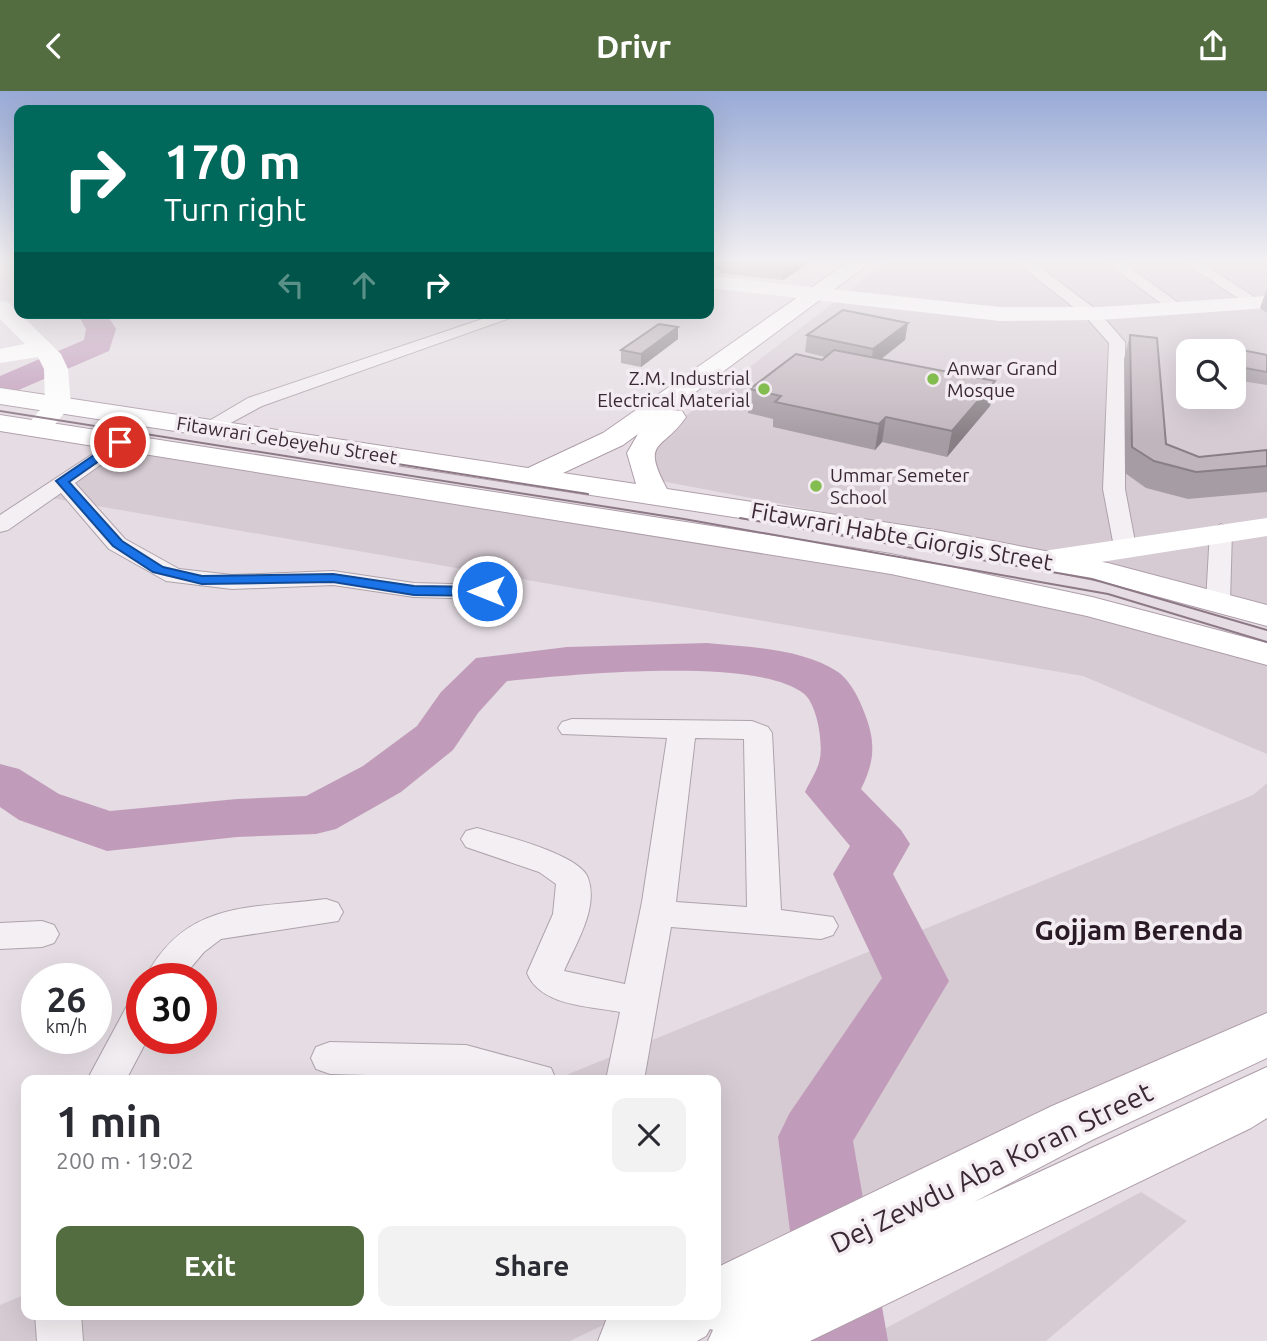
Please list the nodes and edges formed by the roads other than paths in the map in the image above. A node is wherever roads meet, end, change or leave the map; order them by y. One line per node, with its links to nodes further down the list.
1 (13, 320): 7 (main road)
2 (494, 320): 11 (street)
3 (796, 320): 15 (main road)
4 (801, 320): 18 (main road)
5 (1099, 320): 23 (street)
6 (0, 356): 7 (main road)
7 (49, 357): 9 (main road)
8 (3, 396): 9 (main road, Fitawrari Gebeyehu Street)
9 (58, 405): 11 (main road, Fitawrari Gebeyehu Street); 12 (main road)
10 (0, 423): 12 (main road, Fitawrari Gebeyehu Street)
11 (207, 428): 14 (main road, Fitawrari Gebeyehu Street)
12 (37, 429): 13 (main road, Fitawrari Gebeyehu Street)
13 (120, 442): 16 (street); 17 (main road, Fitawrari Gebeyehu Street)
14 (420, 460): 15 (main road, Fitawrari Gebeyehu Street); 17 (main road)
15 (532, 477): 18 (main road, Fitawrari Habte Giorgis Street); 19 (main road)
16 (62, 481): 20 (street); 25 (street)
17 (401, 485): 19 (main road, Fitawrari Gebeyehu Street)
18 (657, 497): 24 (main road, Fitawrari Habte Giorgis Street)
19 (482, 498): 28 (main road, Fitawrari Gebeyehu Street)
20 (0, 525)
21 (1267, 527): 22 (main road)
22 (1221, 531): 23 (main road); 26 (street)
23 (1125, 547): 24 (main road)
24 (1050, 560): 26 (main road, Fitawrari Habte Giorgis Street)
25 (487, 591)
26 (1219, 602): 27 (main road, Fitawrari Habte Giorgis Street)
27 (1267, 616)
28 (1267, 654)
29 (572, 728): 30 (street)
30 (682, 730): 33 (street); 34 (street)
31 (477, 839): 39 (street)
32 (326, 912): 38 (street)
33 (657, 913): 34 (street); 39 (street)
34 (764, 921): 35 (street)
35 (821, 926)
36 (42, 934): 37 (street)
37 (0, 936)
38 (174, 963)
39 (639, 1001): 46 (street)
40 (1267, 1034): 43 (main road, Dej Zewdu Aba Koran Street)
41 (126, 1043): 44 (street)
42 (330, 1058): 45 (street)
43 (1191, 1070): 47 (main road); 48 (main road, Dej Zewdu Aba Koran Street)
44 (109, 1075)
45 (518, 1075)
46 (626, 1075)
47 (1250, 1100): 49 (main road, Dej Zewdu Aba Koran Street)
48 (1072, 1123): 49 (main road); 50 (main road, Dej Zewdu Aba Koran Street)
49 (1116, 1165): 50 (main road, Dej Zewdu Aba Koran Street)
50 (818, 1279): 51 (main road, Dej Zewdu Aba Koran Street); 54 (main road, Dej Zewdu Aba Koran Street)
51 (721, 1308)
52 (58, 1320): 53 (street)
53 (60, 1341)
54 (740, 1341)

